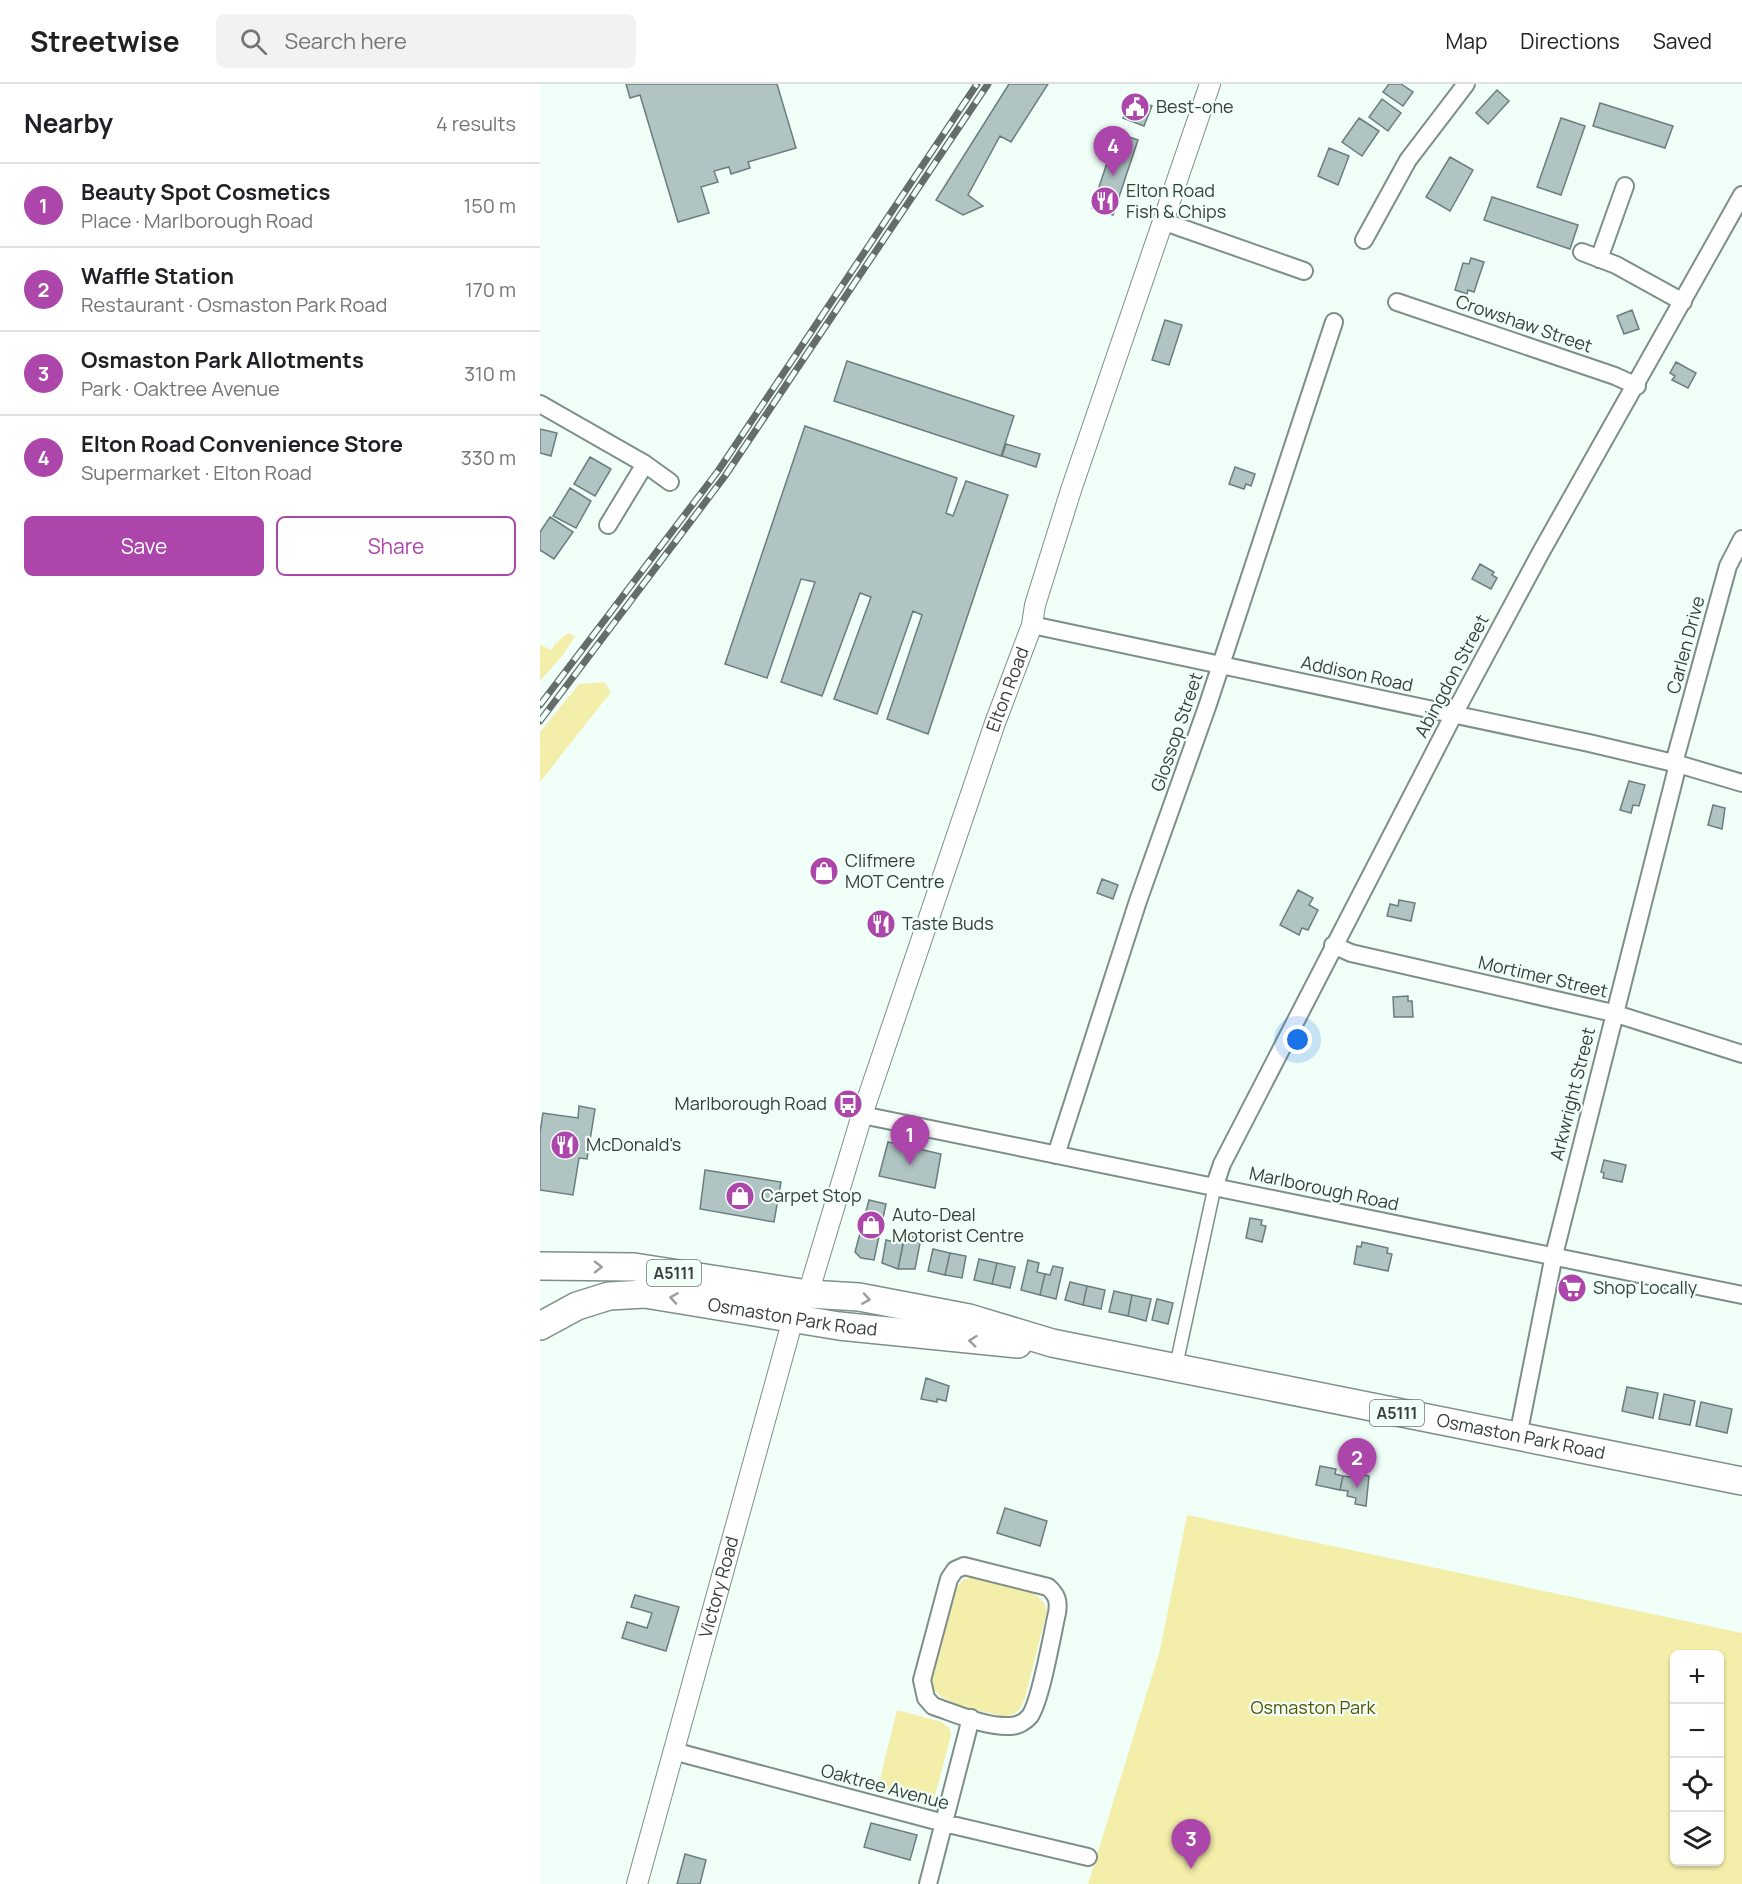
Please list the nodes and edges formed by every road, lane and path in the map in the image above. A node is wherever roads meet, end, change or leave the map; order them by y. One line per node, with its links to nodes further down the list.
1 (1210, 84): 5 (street, Elton Road)
2 (1466, 84): 6 (street)
3 (1625, 186): 8 (street)
4 (1742, 195): 11 (street, Abingdon Street)
5 (1162, 221): 9 (street); 19 (street, Elton Road)
6 (1364, 240)
7 (1582, 252): 8 (street)
8 (1599, 259): 11 (street)
9 (1304, 271)
10 (1397, 302): 13 (street, Crowshaw Street)
11 (1683, 302): 13 (street, Abingdon Street)
12 (1334, 322): 20 (street, Glossop Street)
13 (1637, 386): 21 (street, Abingdon Street)
14 (540, 404): 15 (street)
15 (645, 464): 16 (street); 17 (street)
16 (670, 482)
17 (608, 525)
18 (1742, 539): 22 (street, Carlen Drive)
19 (1032, 625): 20 (street, Addison Road); 27 (street, Elton Road)
20 (1221, 665): 21 (street, Addison Road); 28 (street, Glossop Street)
21 (1454, 714): 22 (street, Addison Road); 24 (street, Abingdon Street)
22 (1676, 764): 23 (street, Addison Road); 25 (street, Arkwright Street)
23 (1742, 783)
24 (1333, 945): 25 (street, Mortimer Street); 29 (street, Abingdon Street)
25 (1614, 1012): 26 (street, Mortimer Street); 30 (street, Arkwright Street)
26 (1742, 1054)
27 (862, 1115): 28 (street, Marlborough Road); 32 (street, Elton Road)
28 (1056, 1155): 29 (street, Marlborough Road)
29 (1215, 1185): 30 (street, Marlborough Road); 37 (street)
30 (1554, 1255): 33 (street, Marlborough Road); 38 (street, Arkwright Street)
31 (540, 1266): 32 (highway, Osmaston Park Road / A5111, one-way to 32)
32 (807, 1294): 34 (street, Victory Road); 36 (highway, Osmaston Park Road / A5111, one-way to 36)
33 (1742, 1295)
34 (793, 1319): 35 (highway, Osmaston Park Road / A5111, one-way to 35); 36 (highway, Osmaston Park Road / A5111, one-way to 34); 41 (street, Victory Road)
35 (540, 1326)
36 (1052, 1343): 37 (highway, Osmaston Park Road / A5111)
37 (1176, 1366): 38 (highway, Osmaston Park Road / A5111)
38 (1518, 1436): 39 (highway, Osmaston Park Road / A5111)
39 (1742, 1481)
40 (971, 1718): 40 (street); 42 (street)
41 (673, 1751): 42 (street, Oaktree Avenue); 44 (street, Victory Road)
42 (944, 1823): 43 (street, Oaktree Avenue); 45 (street)
43 (1088, 1857)
44 (637, 1884)
45 (928, 1884)

